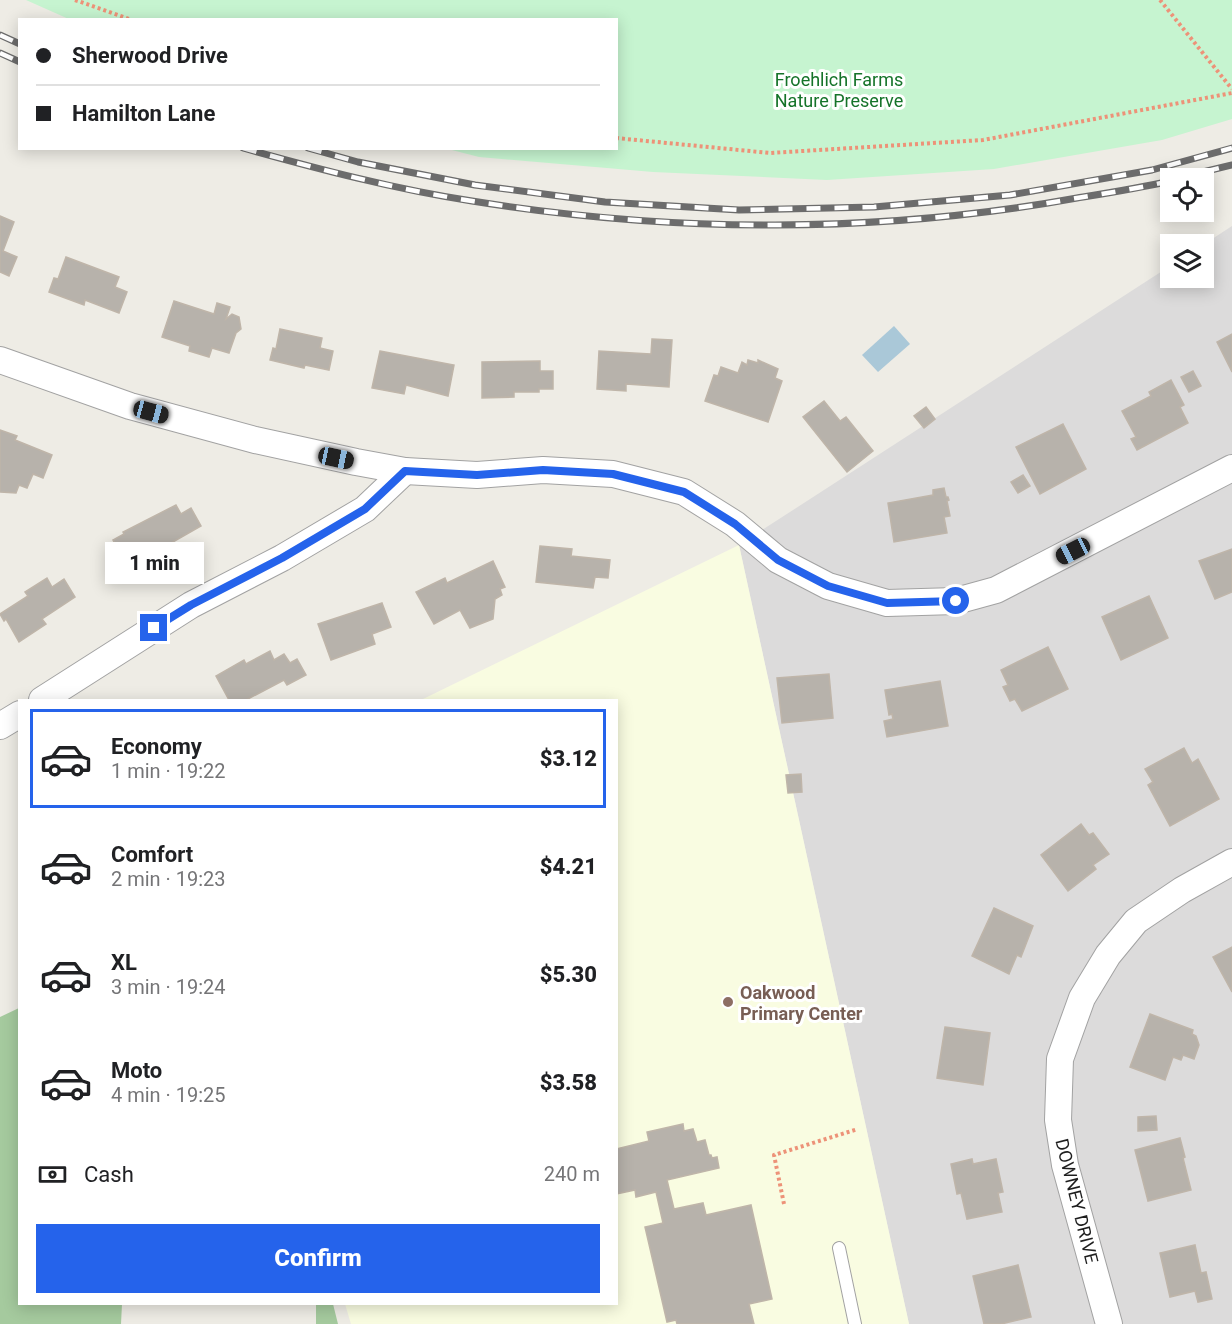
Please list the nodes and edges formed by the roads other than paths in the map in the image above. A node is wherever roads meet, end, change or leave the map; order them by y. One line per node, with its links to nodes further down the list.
1 (0, 360): 3 (street)
2 (1232, 468): 3 (street)
3 (405, 471): 4 (street)
4 (44, 699)
5 (18, 715): 6 (street)
6 (0, 726)
7 (1232, 862): 10 (street, DOWNEY DRIVE)
8 (839, 1248): 9 (lane)
9 (855, 1324)
10 (1109, 1324)

